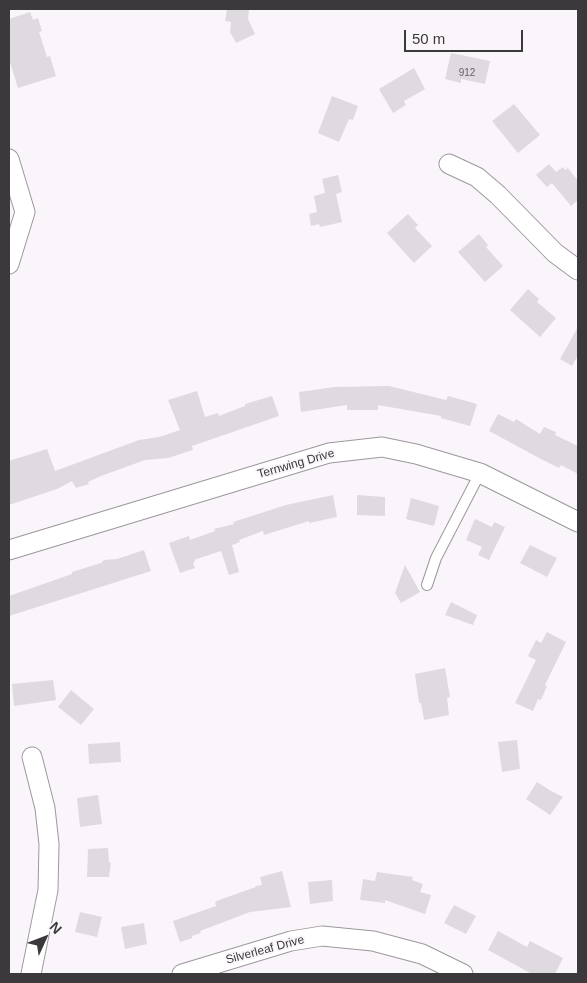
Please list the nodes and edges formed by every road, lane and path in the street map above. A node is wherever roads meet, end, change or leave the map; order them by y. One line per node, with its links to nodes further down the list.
1 (9, 159): 3 (street)
2 (449, 164): 4 (street)
3 (9, 264)
4 (578, 270)
5 (480, 473): 6 (street, Ternwing Drive); 7 (street, Ternwing Drive); 8 (lane)
6 (578, 522)
7 (9, 550)
8 (427, 585)
9 (32, 757): 10 (street)
10 (31, 974)
11 (182, 974): 12 (street, Silverleaf Drive)
12 (463, 974)

